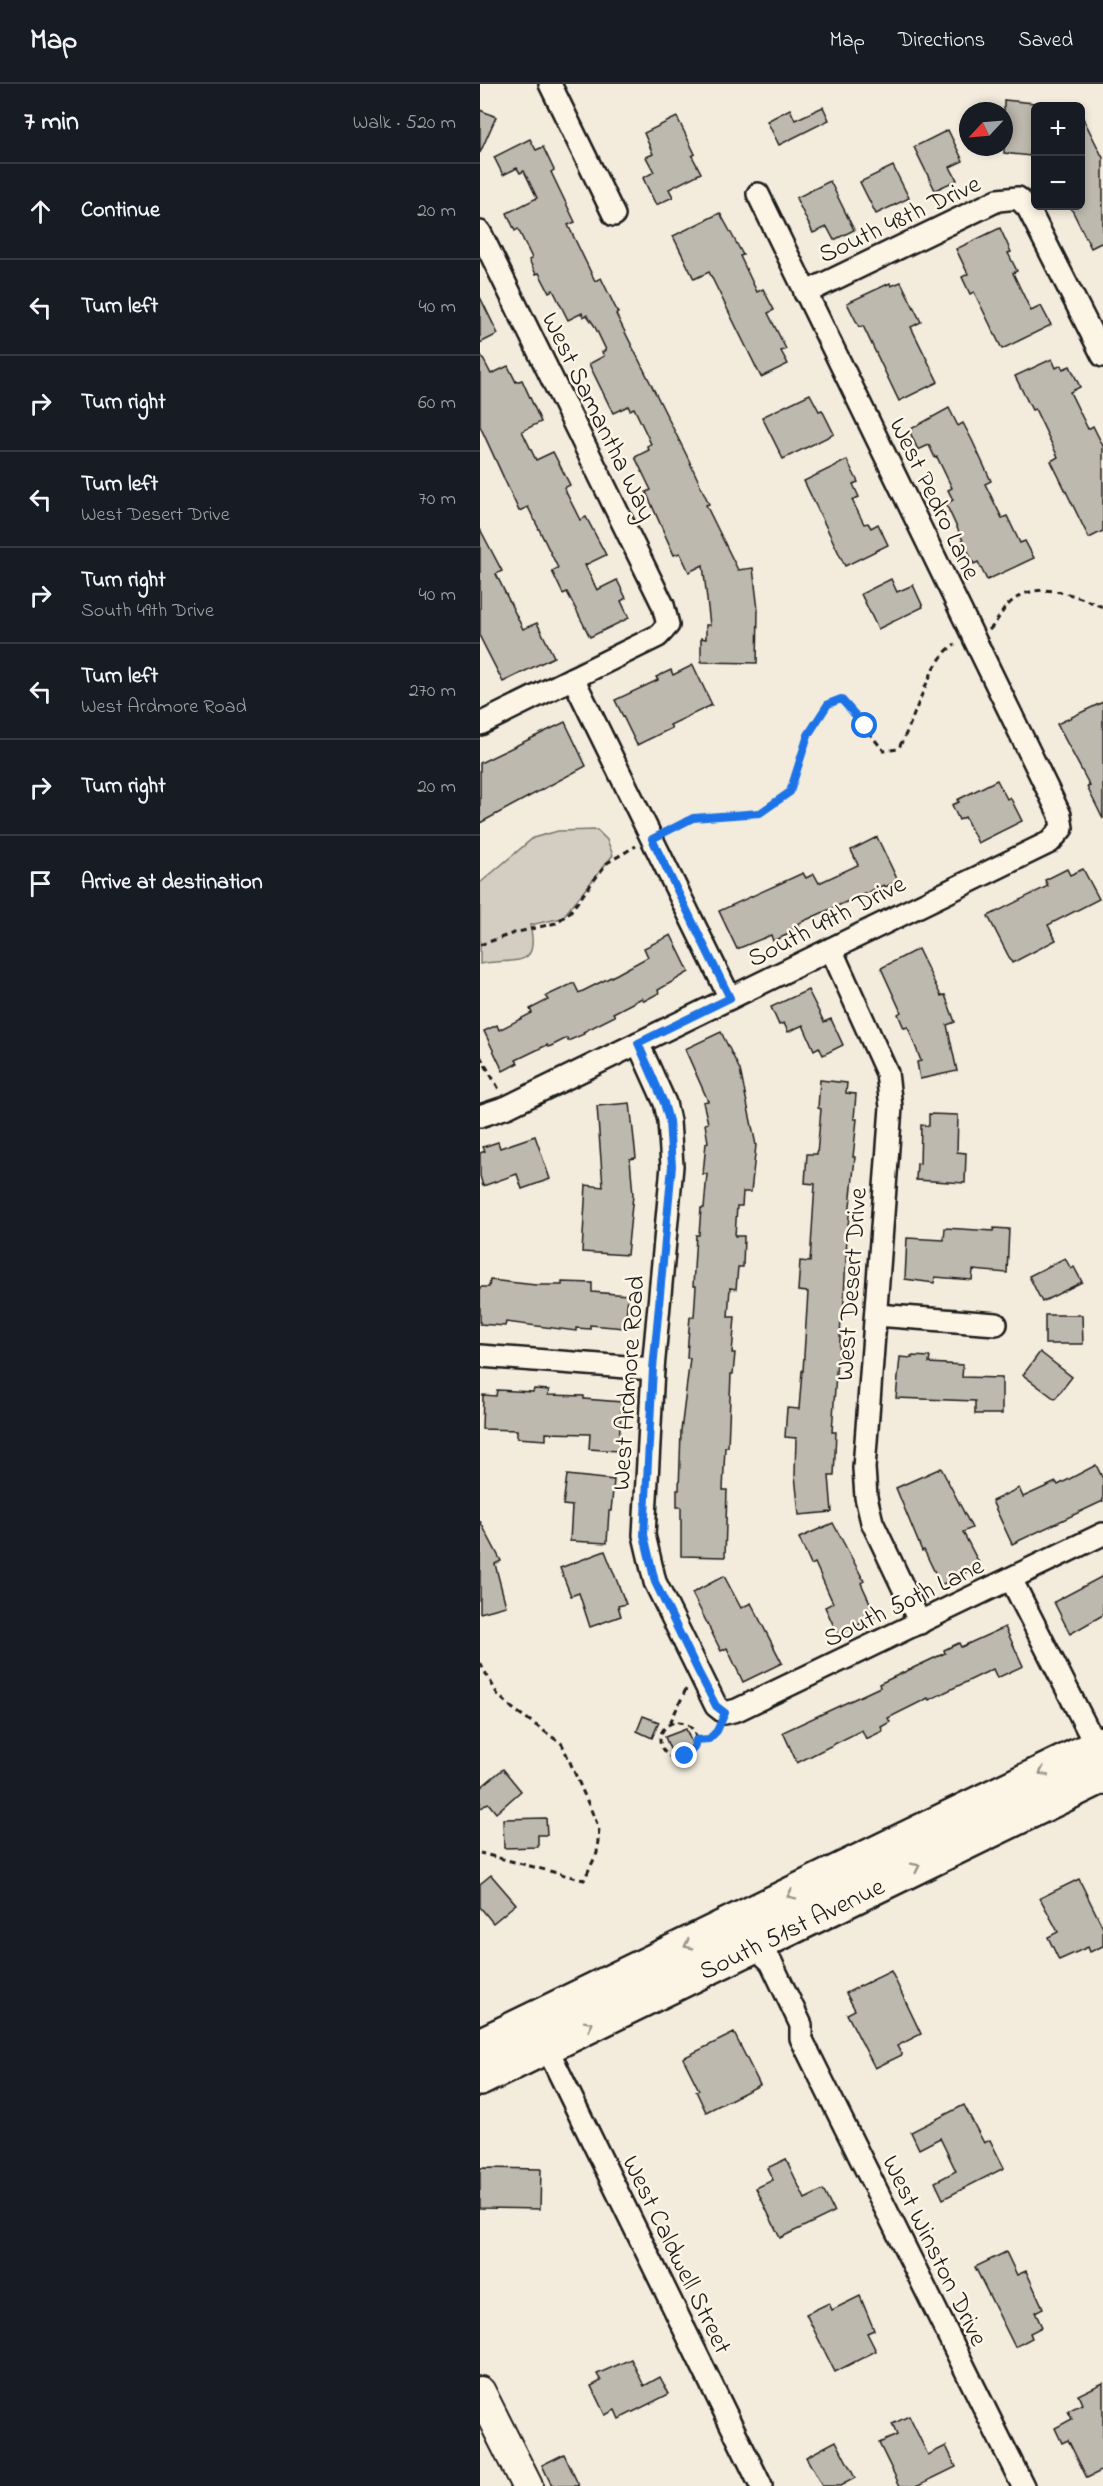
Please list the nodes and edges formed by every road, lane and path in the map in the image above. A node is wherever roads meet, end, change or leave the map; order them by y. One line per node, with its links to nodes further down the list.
1 (549, 84): 3 (street)
2 (758, 194): 5 (street, West Pedro Lane)
3 (614, 215)
4 (480, 232): 9 (street, West Samantha Way)
5 (805, 293): 6 (street, South 48th Drive); 8 (street, West Pedro Lane)
6 (1103, 356)
7 (1103, 606): 8 (path)
8 (973, 636): 11 (street, West Pedro Lane); 12 (path)
9 (573, 678): 10 (street); 12 (street)
10 (480, 724)
11 (1062, 828): 14 (street, South 49th Drive)
12 (652, 839): 13 (path); 15 (street)
13 (480, 945)
14 (831, 949): 15 (street, South 49th Drive); 20 (street, West Desert Drive)
15 (730, 998): 16 (street, South 49th Drive)
16 (638, 1043): 18 (street, South 49th Drive); 23 (street, West Ardmore Road)
17 (480, 1056): 18 (path)
18 (507, 1107): 19 (street, South 49th Drive)
19 (480, 1116)
20 (876, 1315): 21 (street); 26 (street, West Desert Drive)
21 (996, 1324)
22 (480, 1356): 23 (street)
23 (653, 1369): 28 (street, West Ardmore Road)
24 (1103, 1534): 25 (street, South 50th Lane)
25 (1011, 1579): 26 (street, South 50th Lane); 32 (street)
26 (920, 1623): 29 (street, South 50th Lane)
27 (480, 1663): 33 (path)
28 (698, 1671): 29 (street, West Ardmore Road); 30 (path)
29 (725, 1713): 31 (path)
30 (669, 1725): 31 (path); 31 (path)
31 (696, 1740)
32 (1101, 1756): 34 (main road, South 51st Avenue)
33 (480, 1853)
34 (748, 1932): 35 (main road, South 51st Avenue, one-way to 35); 36 (main road, South 51st Avenue, one-way to 34); 41 (street, West Winston Drive)
35 (480, 2045)
36 (546, 2046): 37 (main road, South 51st Avenue); 40 (street, West Caldwell Street)
37 (480, 2079)
38 (480, 2392): 39 (street)
39 (527, 2486)
40 (761, 2486)
41 (1023, 2486)

